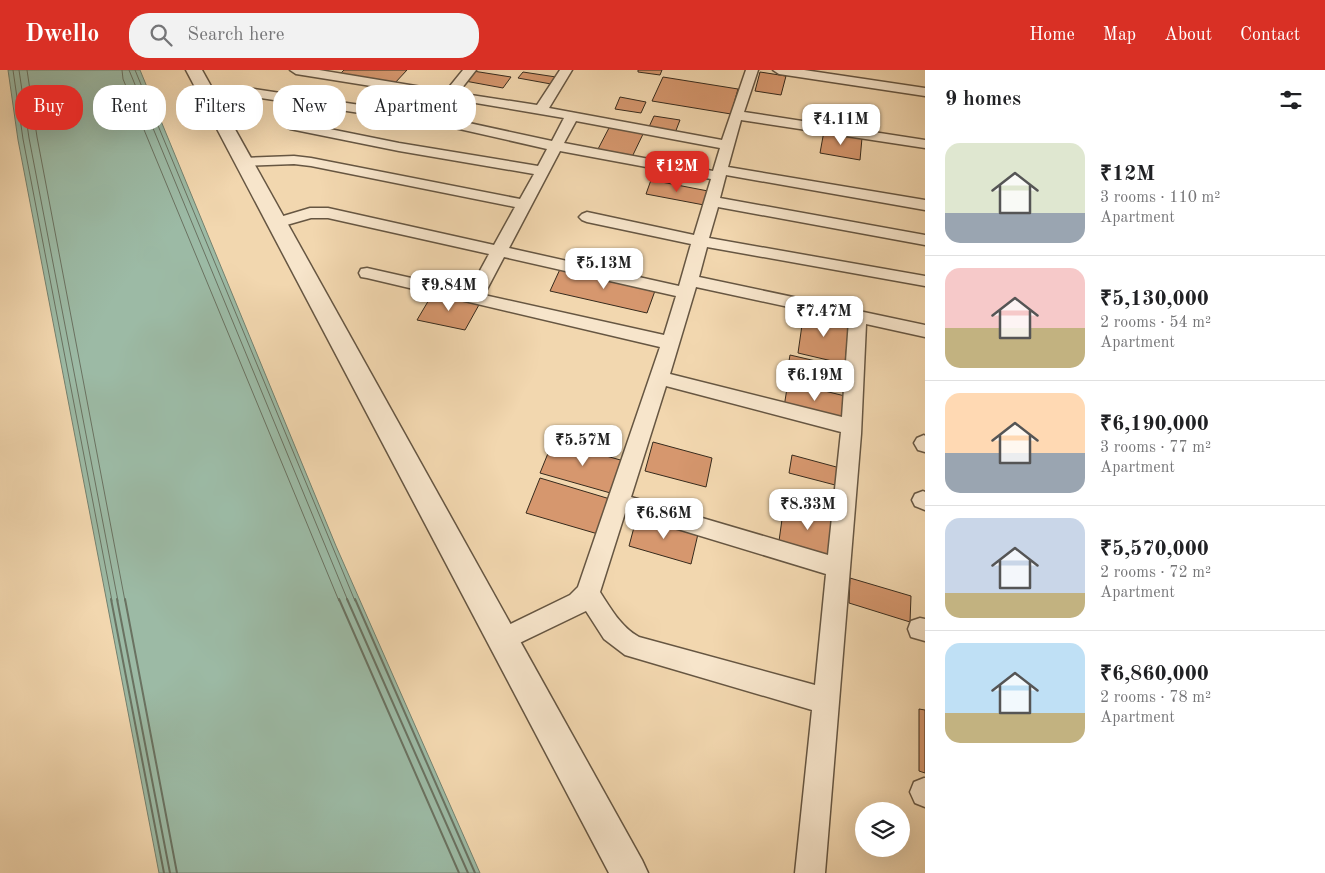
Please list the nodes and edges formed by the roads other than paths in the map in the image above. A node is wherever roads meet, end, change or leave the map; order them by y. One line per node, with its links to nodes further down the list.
1 (296, 70): 10 (street)
2 (470, 70): 12 (street)
3 (566, 70): 17 (street)
4 (752, 70): 18 (street)
5 (779, 70): 13 (street)
6 (197, 71): 9 (street)
7 (410, 75): 11 (street)
8 (909, 75): 13 (street)
9 (204, 85)
10 (394, 85)
11 (401, 85)
12 (458, 85)
13 (923, 93)
14 (263, 94): 16 (street)
15 (476, 99): 17 (street)
16 (356, 108)
17 (541, 110): 19 (street)
18 (736, 115): 23 (street); 24 (street)
19 (572, 116): 24 (street); 25 (street)
20 (476, 129): 25 (street)
21 (227, 130): 26 (street)
22 (316, 130): 27 (street)
23 (925, 144)
24 (728, 145): 28 (street)
25 (555, 146): 27 (street); 28 (street)
26 (243, 162): 30 (street); 33 (street)
27 (542, 171): 30 (street)
28 (720, 173): 29 (street); 31 (street)
29 (712, 201): 34 (street); 35 (street)
30 (524, 204): 36 (street)
31 (925, 205)
32 (587, 217): 35 (street)
33 (276, 223): 36 (street); 49 (street)
34 (925, 240)
35 (701, 241): 38 (street); 39 (street)
36 (498, 251): 39 (street); 40 (street)
37 (367, 273): 40 (street)
38 (925, 282)
39 (688, 286): 41 (street); 43 (street)
40 (474, 298): 43 (street)
41 (858, 316): 42 (street); 45 (street)
42 (925, 331)
43 (670, 343): 44 (street)
44 (659, 378): 45 (street); 46 (street)
45 (851, 427): 47 (street)
46 (618, 502): 47 (street); 48 (street)
47 (838, 568): 50 (street)
48 (588, 592): 49 (street); 50 (street)
49 (503, 640): 51 (street)
50 (826, 701): 52 (street)
51 (629, 873)
52 (810, 873)

